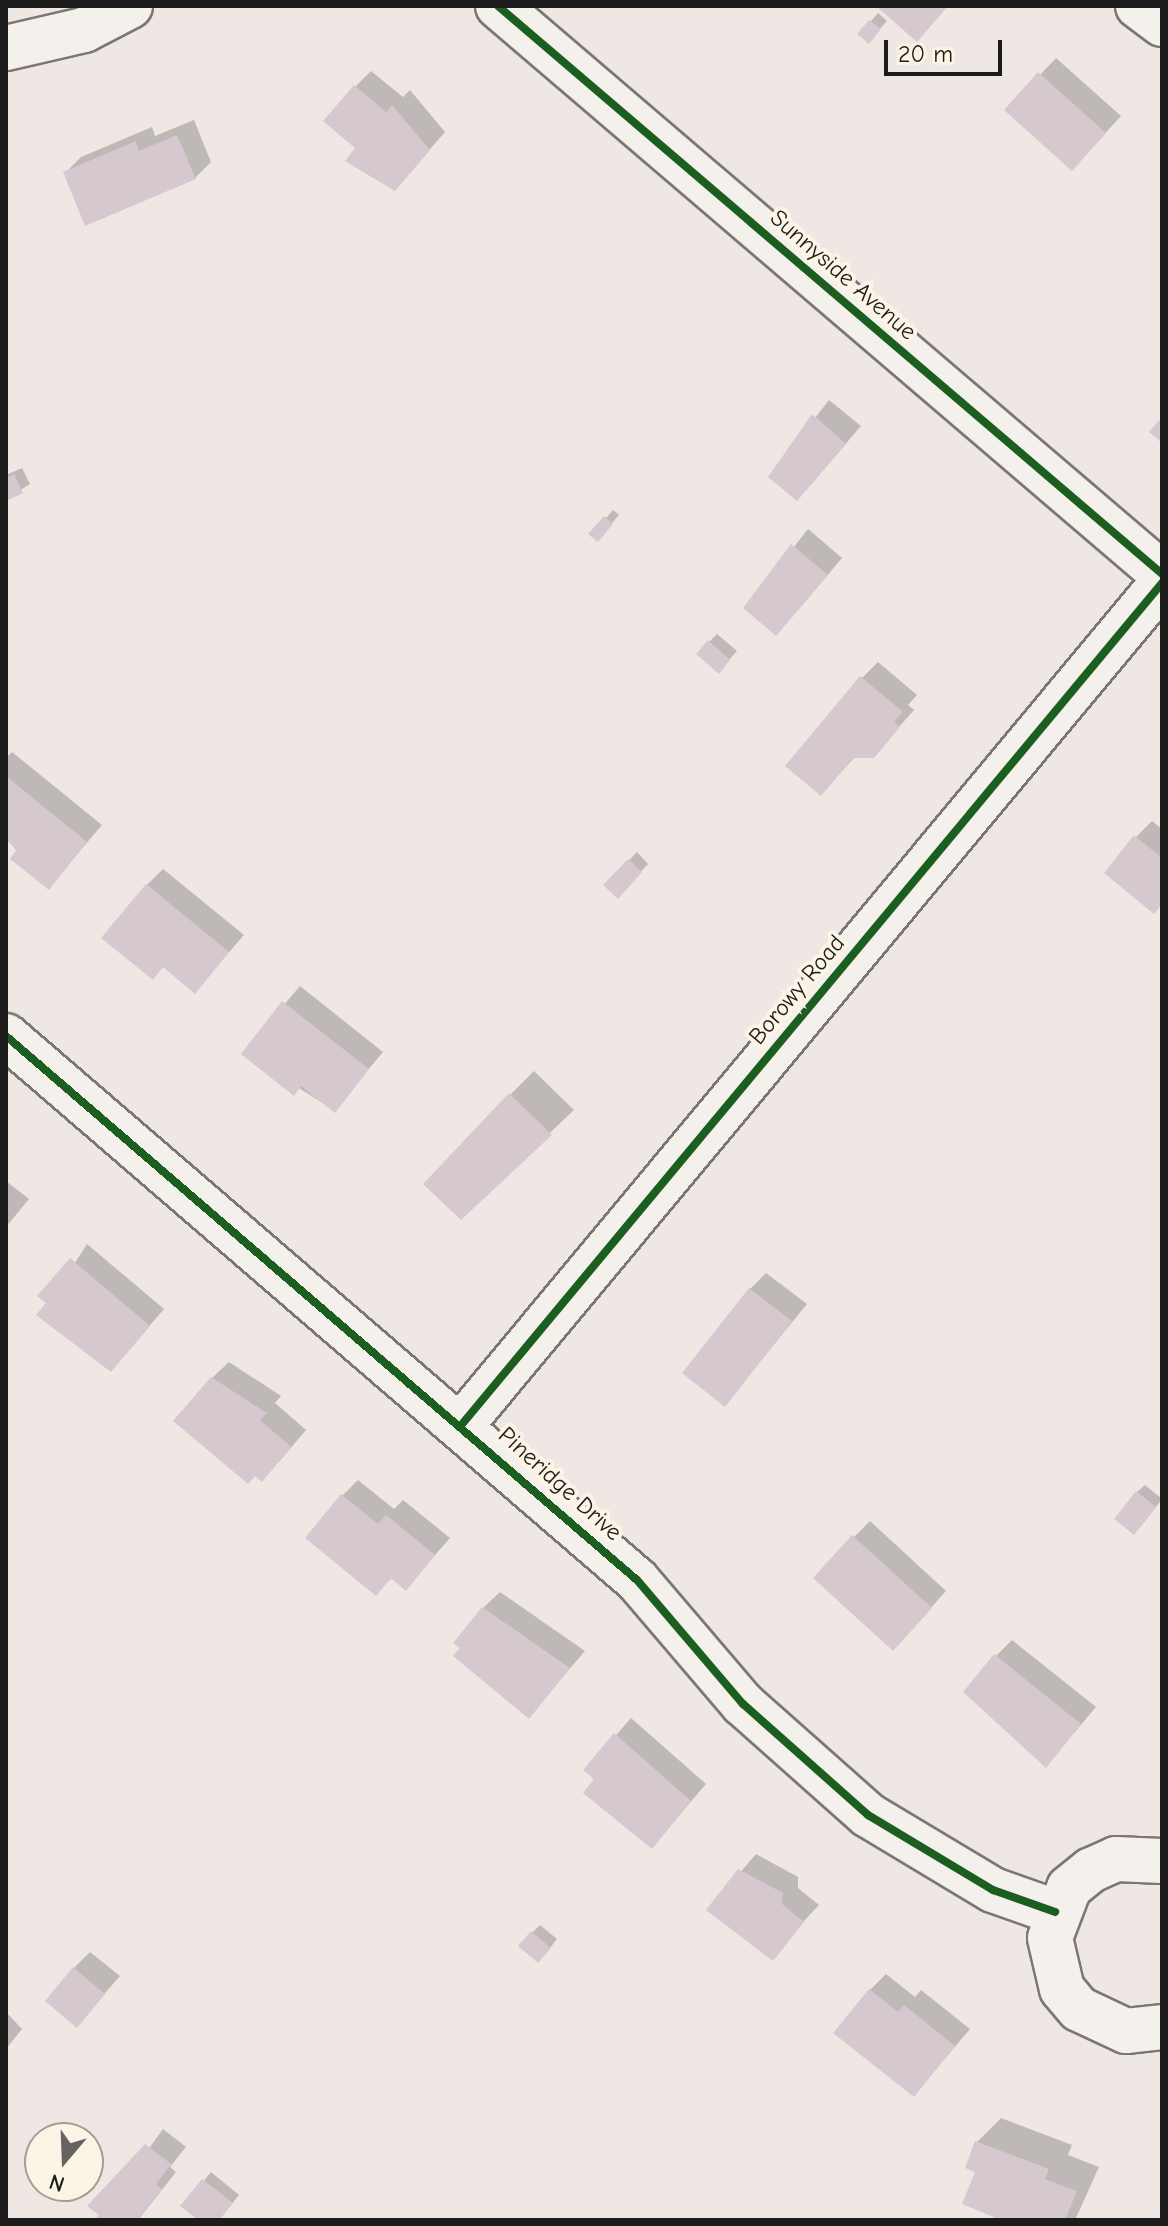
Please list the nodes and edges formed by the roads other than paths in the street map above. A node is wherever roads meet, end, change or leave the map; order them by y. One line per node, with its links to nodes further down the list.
1 (130, 6): 5 (street)
2 (498, 6): 6 (street, Sunnyside Avenue)
3 (1138, 6): 4 (street)
4 (1162, 24)
5 (6, 48)
6 (1162, 574)
7 (1162, 583): 9 (street, Borowy Road)
8 (6, 1036): 9 (street, Pineridge Drive)
9 (463, 1423): 11 (street, Pineridge Drive)
10 (1162, 1861): 11 (street)
11 (1055, 1912): 12 (street)
12 (1162, 2027)

